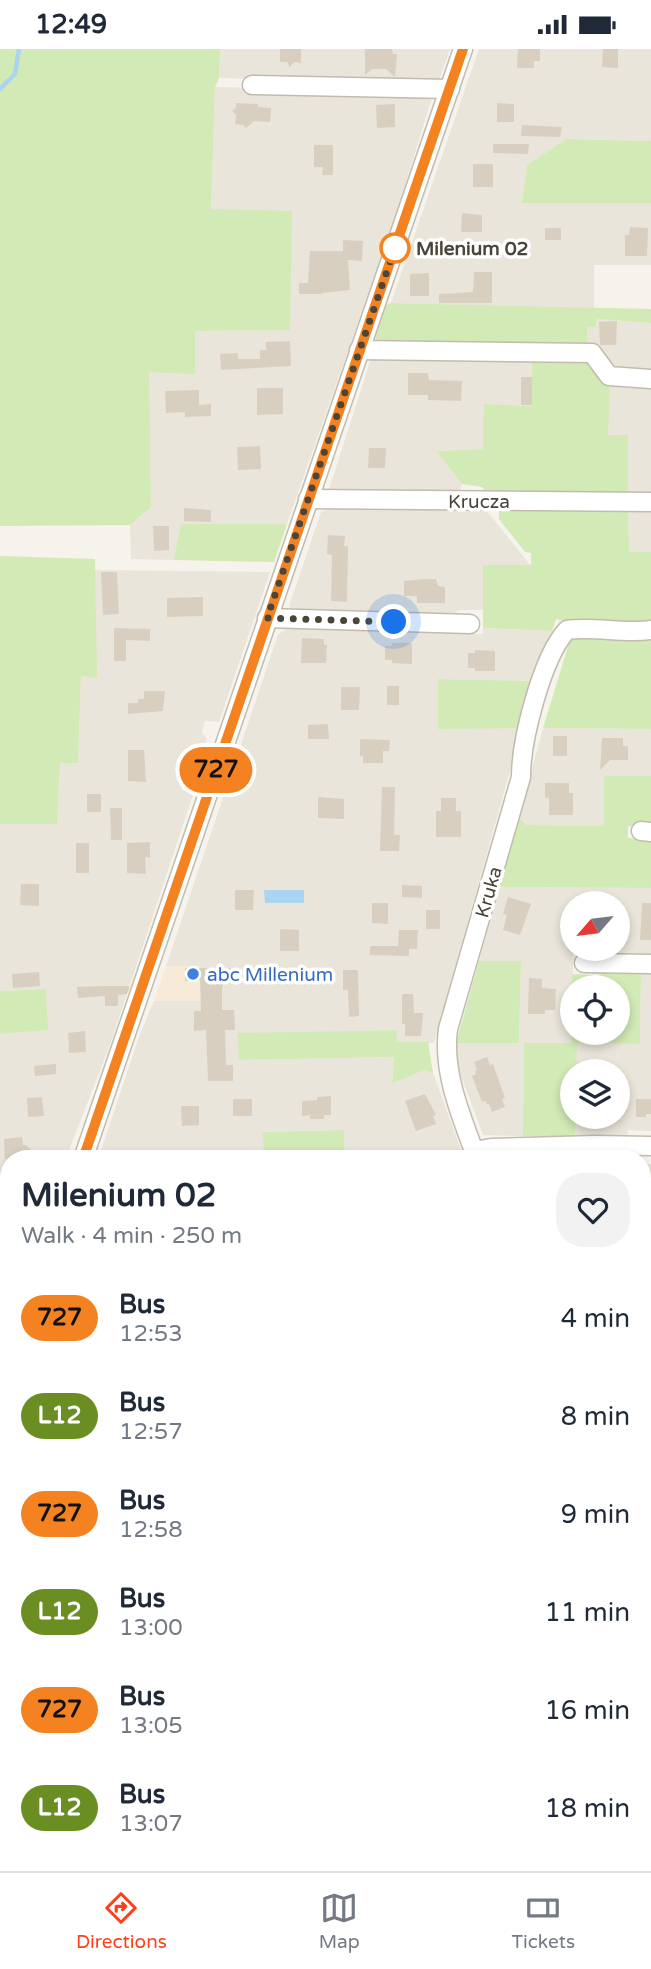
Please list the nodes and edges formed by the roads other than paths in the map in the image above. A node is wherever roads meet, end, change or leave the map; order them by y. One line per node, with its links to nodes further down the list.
1 (463, 49): 3 (street)
2 (252, 85): 3 (street)
3 (450, 89): 4 (street)
4 (359, 350): 5 (street); 6 (street)
5 (651, 379)
6 (308, 499): 7 (street, Krucza); 8 (street)
7 (651, 502)
8 (267, 618): 9 (street); 14 (street)
9 (470, 624)
10 (651, 630): 15 (street, Kruka)
11 (584, 963): 12 (street)
12 (651, 964)
13 (651, 1146): 16 (street)
14 (86, 1150)
15 (474, 1150)
16 (487, 1150)

